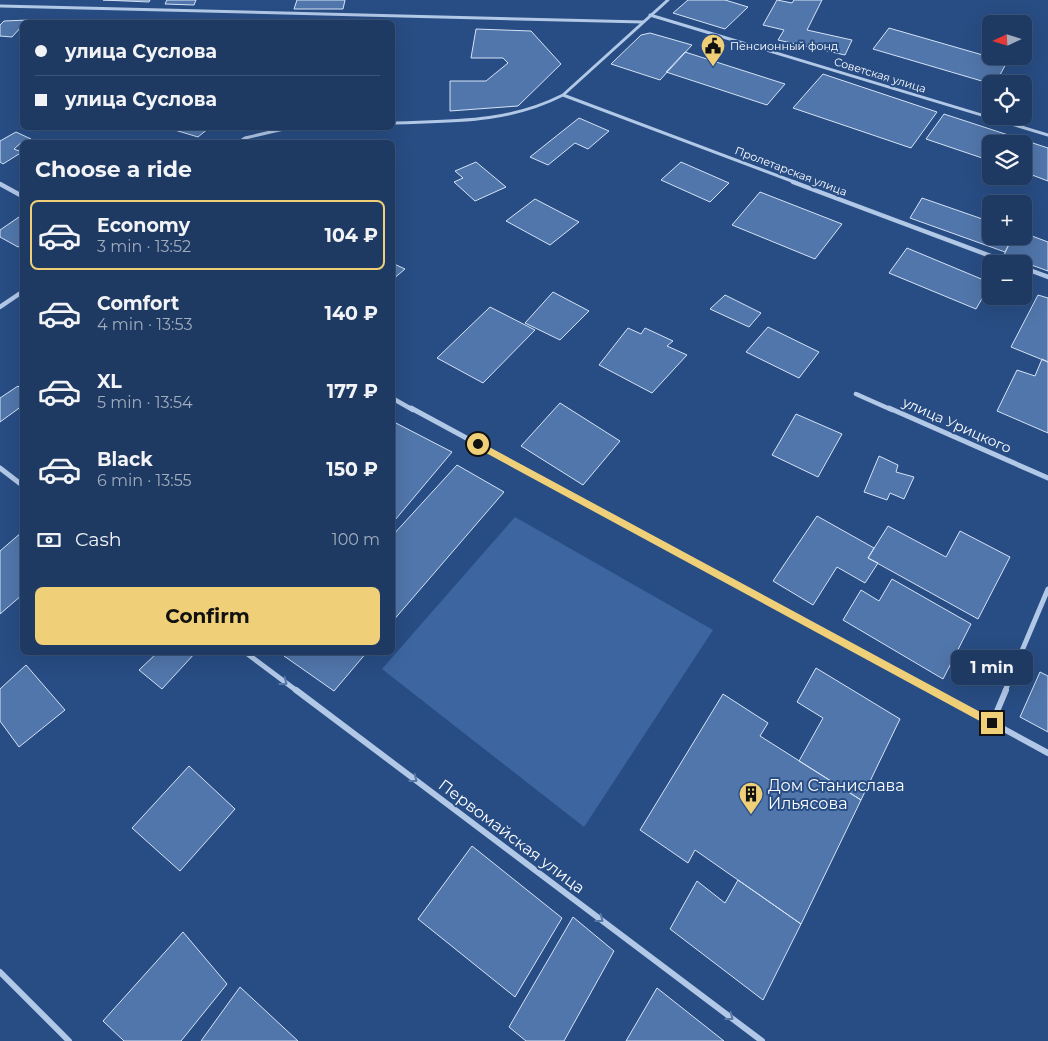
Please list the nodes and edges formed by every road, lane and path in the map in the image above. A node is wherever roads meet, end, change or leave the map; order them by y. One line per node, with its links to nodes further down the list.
1 (668, 0): 3 (street)
2 (0, 6): 4 (street)
3 (650, 16): 4 (street); 8 (street, Советская улица)
4 (643, 22): 5 (street)
5 (563, 95): 6 (street); 12 (street, Пролетарская улица)
6 (395, 123)
7 (279, 130): 9 (street)
8 (1048, 135)
9 (242, 140)
10 (0, 184): 11 (street)
11 (20, 195)
12 (988, 255)
13 (1032, 271): 14 (street)
14 (1048, 277)
15 (20, 293): 16 (street)
16 (0, 307)
17 (856, 394): 20 (street, улица Урицкого)
18 (395, 400): 24 (street)
19 (0, 468): 21 (street)
20 (1048, 478)
21 (20, 483)
22 (1048, 589): 24 (street)
23 (249, 655): 28 (street, Первомайская улица, one-way to 28)
24 (992, 723): 25 (street)
25 (1048, 753)
26 (0, 972): 27 (street)
27 (69, 1041)
28 (762, 1041)

